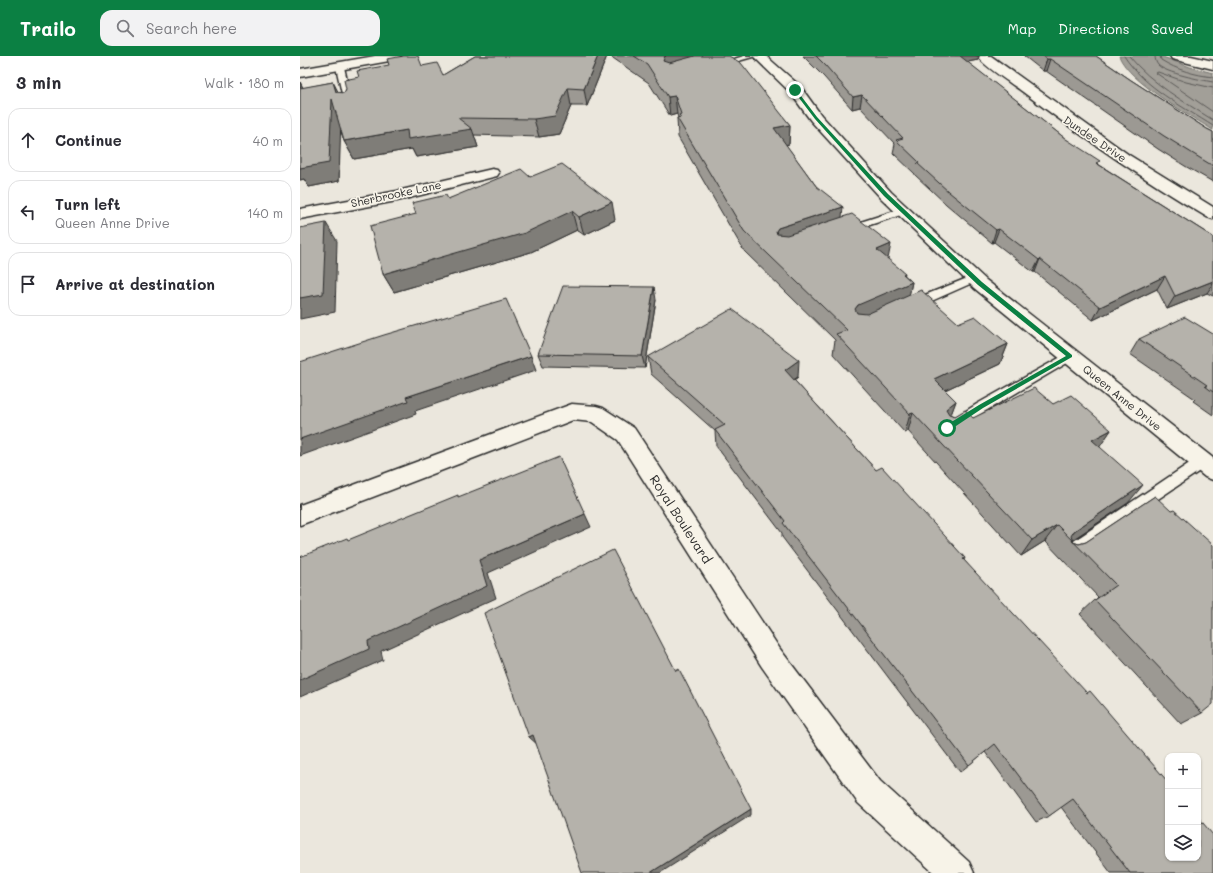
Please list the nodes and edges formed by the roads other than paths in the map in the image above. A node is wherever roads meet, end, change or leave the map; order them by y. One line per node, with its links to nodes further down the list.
1 (395, 56): 6 (street)
2 (752, 56): 7 (lane)
3 (759, 56): 13 (street, Queen Anne Drive)
4 (983, 56): 15 (street, Dundee Drive)
5 (1176, 56): 8 (street)
6 (373, 58): 9 (street)
7 (717, 65)
8 (1213, 65)
9 (340, 67): 10 (street); 11 (lane)
10 (300, 73)
11 (349, 107)
12 (492, 173): 14 (street, Sherbrooke Lane)
13 (904, 211): 16 (lane); 17 (street, Queen Anne Drive)
14 (300, 214)
15 (1213, 214)
16 (839, 232)
17 (974, 278): 18 (lane); 19 (street, Queen Anne Drive)
18 (903, 309)
19 (1070, 356): 20 (lane); 21 (street, Queen Anne Drive)
20 (947, 428)
21 (1208, 467): 23 (lane)
22 (300, 515): 24 (street, Royal Boulevard)
23 (1067, 553)
24 (958, 873)

